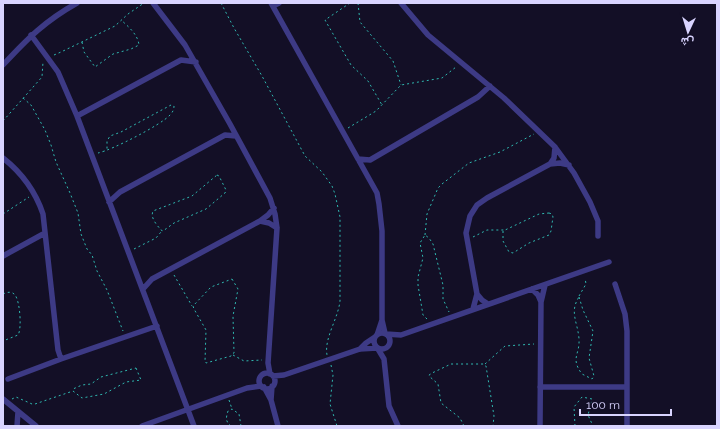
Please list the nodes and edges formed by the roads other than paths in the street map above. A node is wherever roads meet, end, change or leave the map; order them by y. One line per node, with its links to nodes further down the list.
1 (77, 3): 6 (street)
2 (153, 3): 7 (street)
3 (279, 3): 5 (street)
4 (401, 3): 11 (street)
5 (272, 5): 18 (street)
6 (31, 35): 10 (street); 12 (street)
7 (185, 45): 8 (street); 9 (street)
8 (181, 60): 9 (street); 12 (street)
9 (196, 62): 13 (street)
10 (3, 65)
11 (490, 86): 16 (street); 19 (street)
12 (77, 116): 23 (street)
13 (230, 124): 14 (street); 15 (street)
14 (225, 135): 15 (street); 24 (street)
15 (236, 136): 26 (street)
16 (555, 147): 20 (street); 21 (street)
17 (3, 158): 29 (street)
18 (358, 159): 19 (street); 22 (street)
19 (370, 160): 22 (street)
20 (550, 164): 21 (street); 39 (street)
21 (569, 165): 30 (street)
22 (365, 171): 43 (street)
23 (106, 191): 24 (street); 25 (street)
24 (120, 192): 25 (street)
25 (109, 202): 33 (street)
26 (274, 208): 27 (street); 28 (street)
27 (260, 221): 28 (street); 34 (street)
28 (277, 228): 53 (street)
29 (45, 233): 31 (street); 51 (street)
30 (598, 236)
31 (3, 256)
32 (609, 262): 36 (street)
33 (138, 277): 34 (street); 37 (street)
34 (152, 279): 37 (street)
35 (615, 284): 61 (street)
36 (545, 285): 38 (street); 40 (street)
37 (143, 289): 44 (street)
38 (532, 289): 40 (street); 41 (street)
39 (477, 294): 41 (street); 42 (street)
40 (541, 302): 60 (street)
41 (488, 304): 42 (street)
42 (473, 309): 46 (street)
43 (382, 320): 45 (street); 47 (street)
44 (157, 326): 51 (street); 65 (street)
45 (386, 333): 46 (street); 47 (street); 48 (street)
46 (401, 334): 48 (street)
47 (376, 336): 49 (street); 50 (street)
48 (389, 347): 49 (street); 52 (street)
49 (378, 348): 50 (street); 52 (street)
50 (360, 349): 55 (street)
51 (61, 359): 57 (street)
52 (384, 359): 72 (street)
53 (268, 361): 54 (street); 56 (street)
54 (272, 375): 55 (street); 56 (street); 58 (street)
55 (284, 375): 58 (street)
56 (261, 377): 59 (street); 62 (street)
57 (8, 379)
58 (273, 384): 59 (street); 64 (street)
59 (262, 386): 62 (street); 64 (street)
60 (540, 387): 61 (street); 73 (street)
61 (627, 387): 74 (street)
62 (247, 388): 65 (street)
63 (3, 399): 66 (street)
64 (271, 400): 71 (street)
65 (188, 410): 69 (street); 70 (street)
66 (18, 412): 67 (street); 68 (street)
67 (17, 426)
68 (34, 426)
69 (142, 426)
70 (194, 426)
71 (278, 426)
72 (398, 426)
73 (540, 426)
74 (627, 426)

